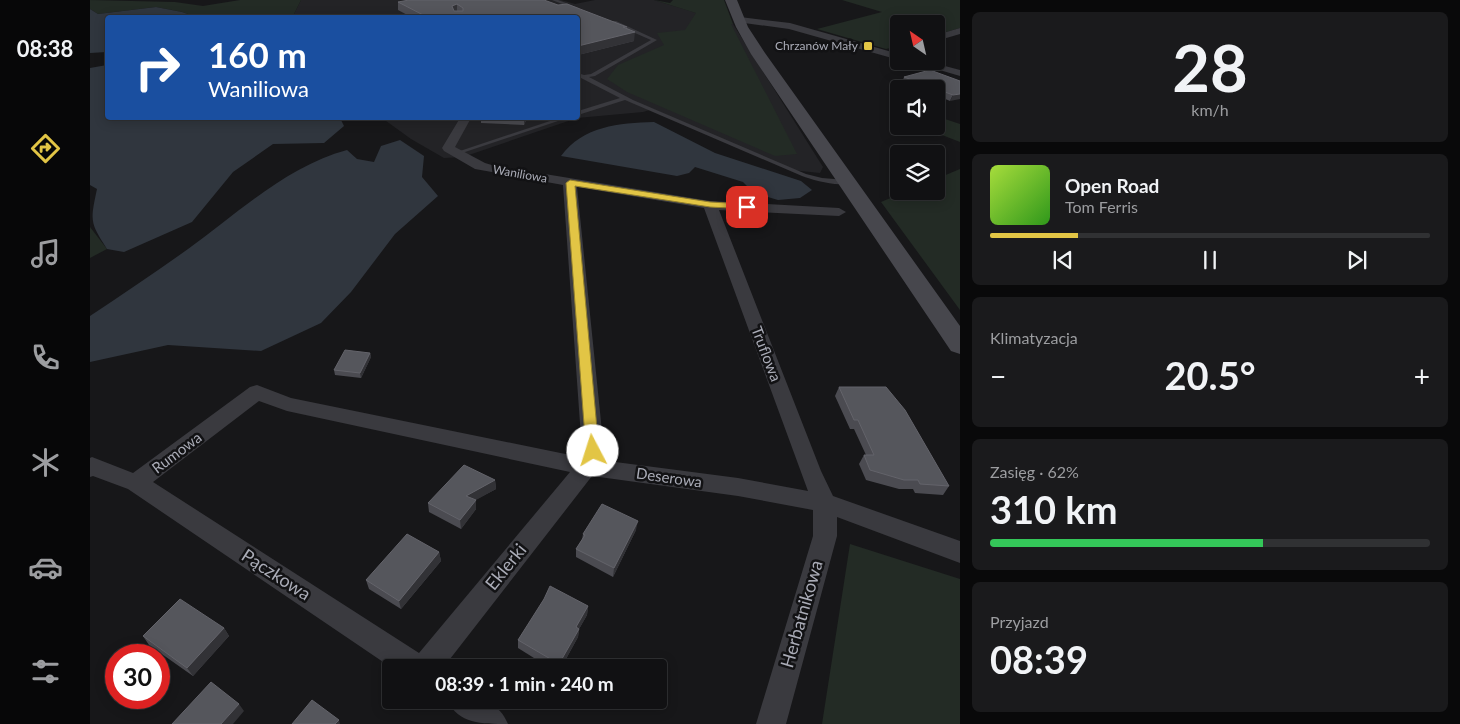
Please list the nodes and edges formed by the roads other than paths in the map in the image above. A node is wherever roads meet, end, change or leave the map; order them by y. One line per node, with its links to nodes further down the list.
1 (554, 0): 3 (lane)
2 (731, 0): 5 (street)
3 (580, 10)
4 (607, 20): 13 (lane)
5 (740, 20): 9 (street); 19 (street)
6 (960, 31): 7 (street)
7 (945, 35)
8 (890, 51): 9 (street)
9 (884, 53): 10 (street)
10 (890, 55)
11 (945, 69): 12 (street)
12 (960, 73)
13 (580, 75): 14 (lane)
14 (624, 98): 15 (lane); 19 (lane)
15 (580, 112)
16 (464, 120): 18 (street)
17 (558, 120): 18 (lane)
18 (457, 153): 20 (street, Waniliowa)
19 (846, 182): 23 (street)
20 (570, 183): 21 (street, Waniliowa); 25 (street)
21 (710, 205): 22 (street, Waniliowa); 28 (street, Truflowa)
22 (839, 212)
23 (960, 345)
24 (257, 392): 25 (street, Deserowa); 27 (street, Rumowa)
25 (587, 467): 28 (street, Deserowa); 31 (street, Eklerki)
26 (90, 468): 27 (street, Rumowa)
27 (136, 483): 30 (street, Pączkowa)
28 (825, 503): 29 (street, Deserowa); 34 (street, Herbatnikowa)
29 (960, 552)
30 (402, 659)
31 (433, 659)
32 (473, 709): 33 (street)
33 (493, 724)
34 (771, 724)

